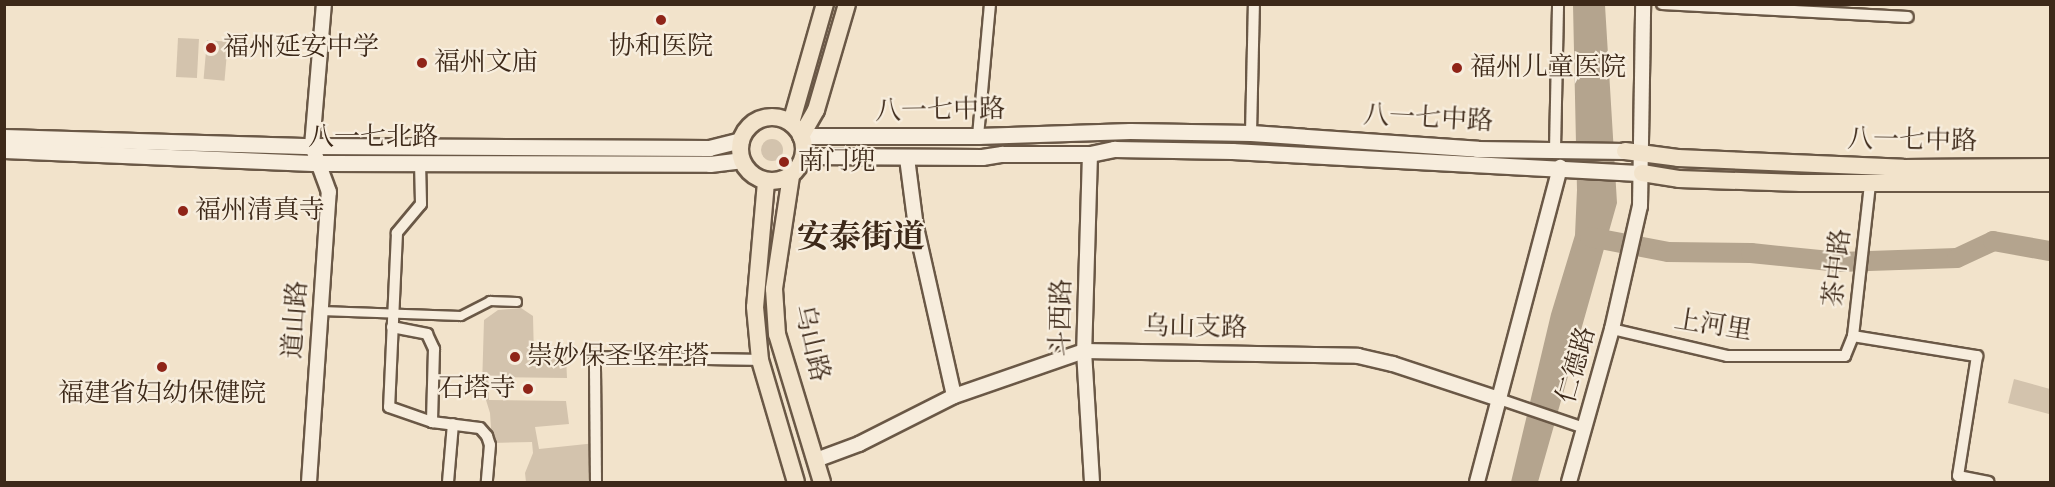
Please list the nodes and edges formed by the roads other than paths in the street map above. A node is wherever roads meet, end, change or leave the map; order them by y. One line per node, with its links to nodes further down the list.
1 (324, 4): 15 (street)
2 (825, 4): 10 (main road)
3 (847, 4): 10 (main road)
4 (990, 4): 12 (street)
5 (1254, 4): 11 (street)
6 (1558, 4): 17 (street)
7 (1643, 4): 18 (street)
8 (1662, 4): 9 (street)
9 (1908, 17)
10 (796, 130): 12 (main road, 八一七中路); 14 (main road); 20 (main road)
11 (1251, 133): 12 (main road, 八一七中路); 17 (main road, 八一七中路)
12 (978, 136)
13 (4, 137): 15 (main road)
14 (741, 140): 15 (main road); 22 (main road)
15 (312, 146): 24 (street, 道山路)
16 (4, 150): 24 (main road, 八一七北路)
17 (1556, 150): 18 (main road, 八一七中路)
18 (1633, 152): 26 (main road, 八一七中路); 27 (street)
19 (1090, 154): 21 (main road, 八一七中路); 25 (main road, 八一七中路); 38 (street, 斗西路)
20 (804, 156): 21 (main road, 八一七中路); 28 (main road)
21 (907, 158): 41 (street)
22 (741, 160): 23 (main road, 八一七北路); 29 (main road)
23 (420, 162): 24 (main road, 八一七北路); 34 (street)
24 (318, 163): 33 (street, 道山路)
25 (1560, 167): 27 (main road, 八一七中路); 42 (street)
26 (2050, 168)
27 (1637, 173): 31 (main road, 八一七中路); 36 (street, 仁德路)
28 (791, 176): 29 (main road); 46 (main road, 乌山路)
29 (766, 182): 40 (main road, 乌山路)
30 (2050, 183): 31 (main road, 八一七中路)
31 (1870, 184): 37 (street, 茶中路)
32 (517, 302): 34 (street)
33 (321, 311): 34 (street); 47 (street, 道山路)
34 (393, 315): 35 (street)
35 (392, 327): 43 (street); 43 (street)
36 (1612, 329): 39 (street, 上河里); 45 (street, 仁德路)
37 (1853, 336): 39 (street, 茶中路); 56 (street)
38 (1084, 351): 41 (street, 乌山支路); 42 (street, 乌山支路); 53 (street, 斗西路)
39 (1845, 356)
40 (760, 360): 50 (street); 51 (main road, 乌山路)
41 (954, 396): 46 (street, 乌山支路)
42 (1499, 399): 45 (street, 乌山支路); 54 (street)
43 (432, 422): 44 (street)
44 (453, 424): 48 (street); 49 (street)
45 (1584, 428): 55 (street, 仁德路)
46 (816, 460): 52 (main road, 乌山路)
47 (309, 483)
48 (448, 483)
49 (486, 483)
50 (596, 483)
51 (796, 483)
52 (822, 483)
53 (1092, 483)
54 (1477, 483)
55 (1569, 483)
56 (1988, 483)

